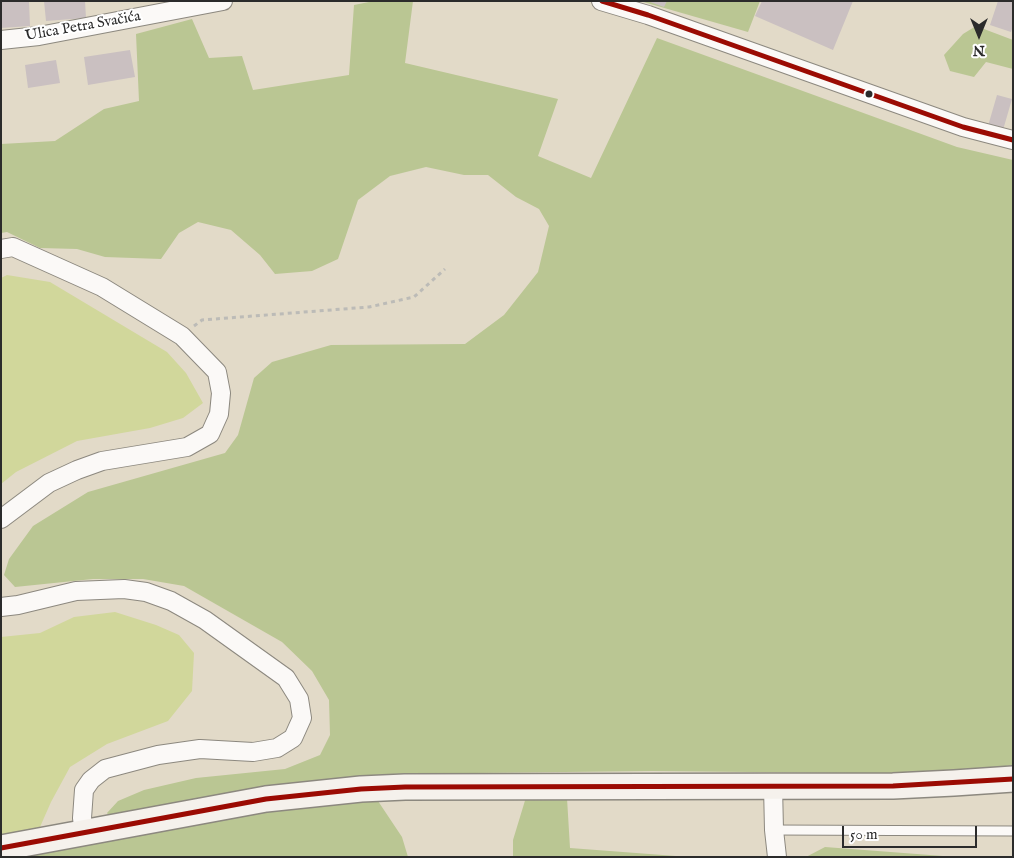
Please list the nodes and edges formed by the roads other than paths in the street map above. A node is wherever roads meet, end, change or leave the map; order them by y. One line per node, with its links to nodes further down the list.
1 (223, 1): 3 (street, Ulica Petra Svačića)
2 (601, 1): 4 (street)
3 (1, 40)
4 (1013, 140)
5 (1, 249): 6 (street)
6 (1, 519)
7 (1, 607): 12 (street)
8 (1013, 779): 9 (main road)
9 (773, 786): 10 (street); 12 (main road)
10 (774, 830): 11 (lane); 14 (street)
11 (1013, 831)
12 (84, 834): 13 (main road)
13 (1, 848)
14 (778, 857)

